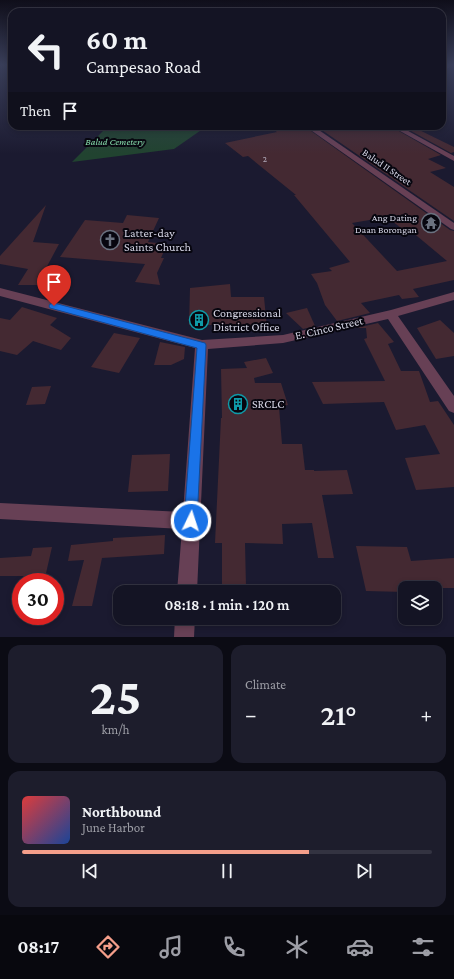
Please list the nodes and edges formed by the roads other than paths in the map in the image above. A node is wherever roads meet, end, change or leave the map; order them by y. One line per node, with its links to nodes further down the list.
1 (314, 130): 4 (street, Balud II Street)
2 (401, 130): 3 (street)
3 (454, 159)
4 (454, 226)
5 (0, 292): 8 (street, E. Cinco Street)
6 (454, 296): 7 (street, E. Cinco Street)
7 (391, 314): 8 (street, E. Cinco Street); 9 (street)
8 (202, 345): 11 (street)
9 (454, 407)
10 (0, 511): 11 (street)
11 (191, 521): 12 (street)
12 (186, 585)
13 (185, 625): 14 (street)
14 (184, 637)

